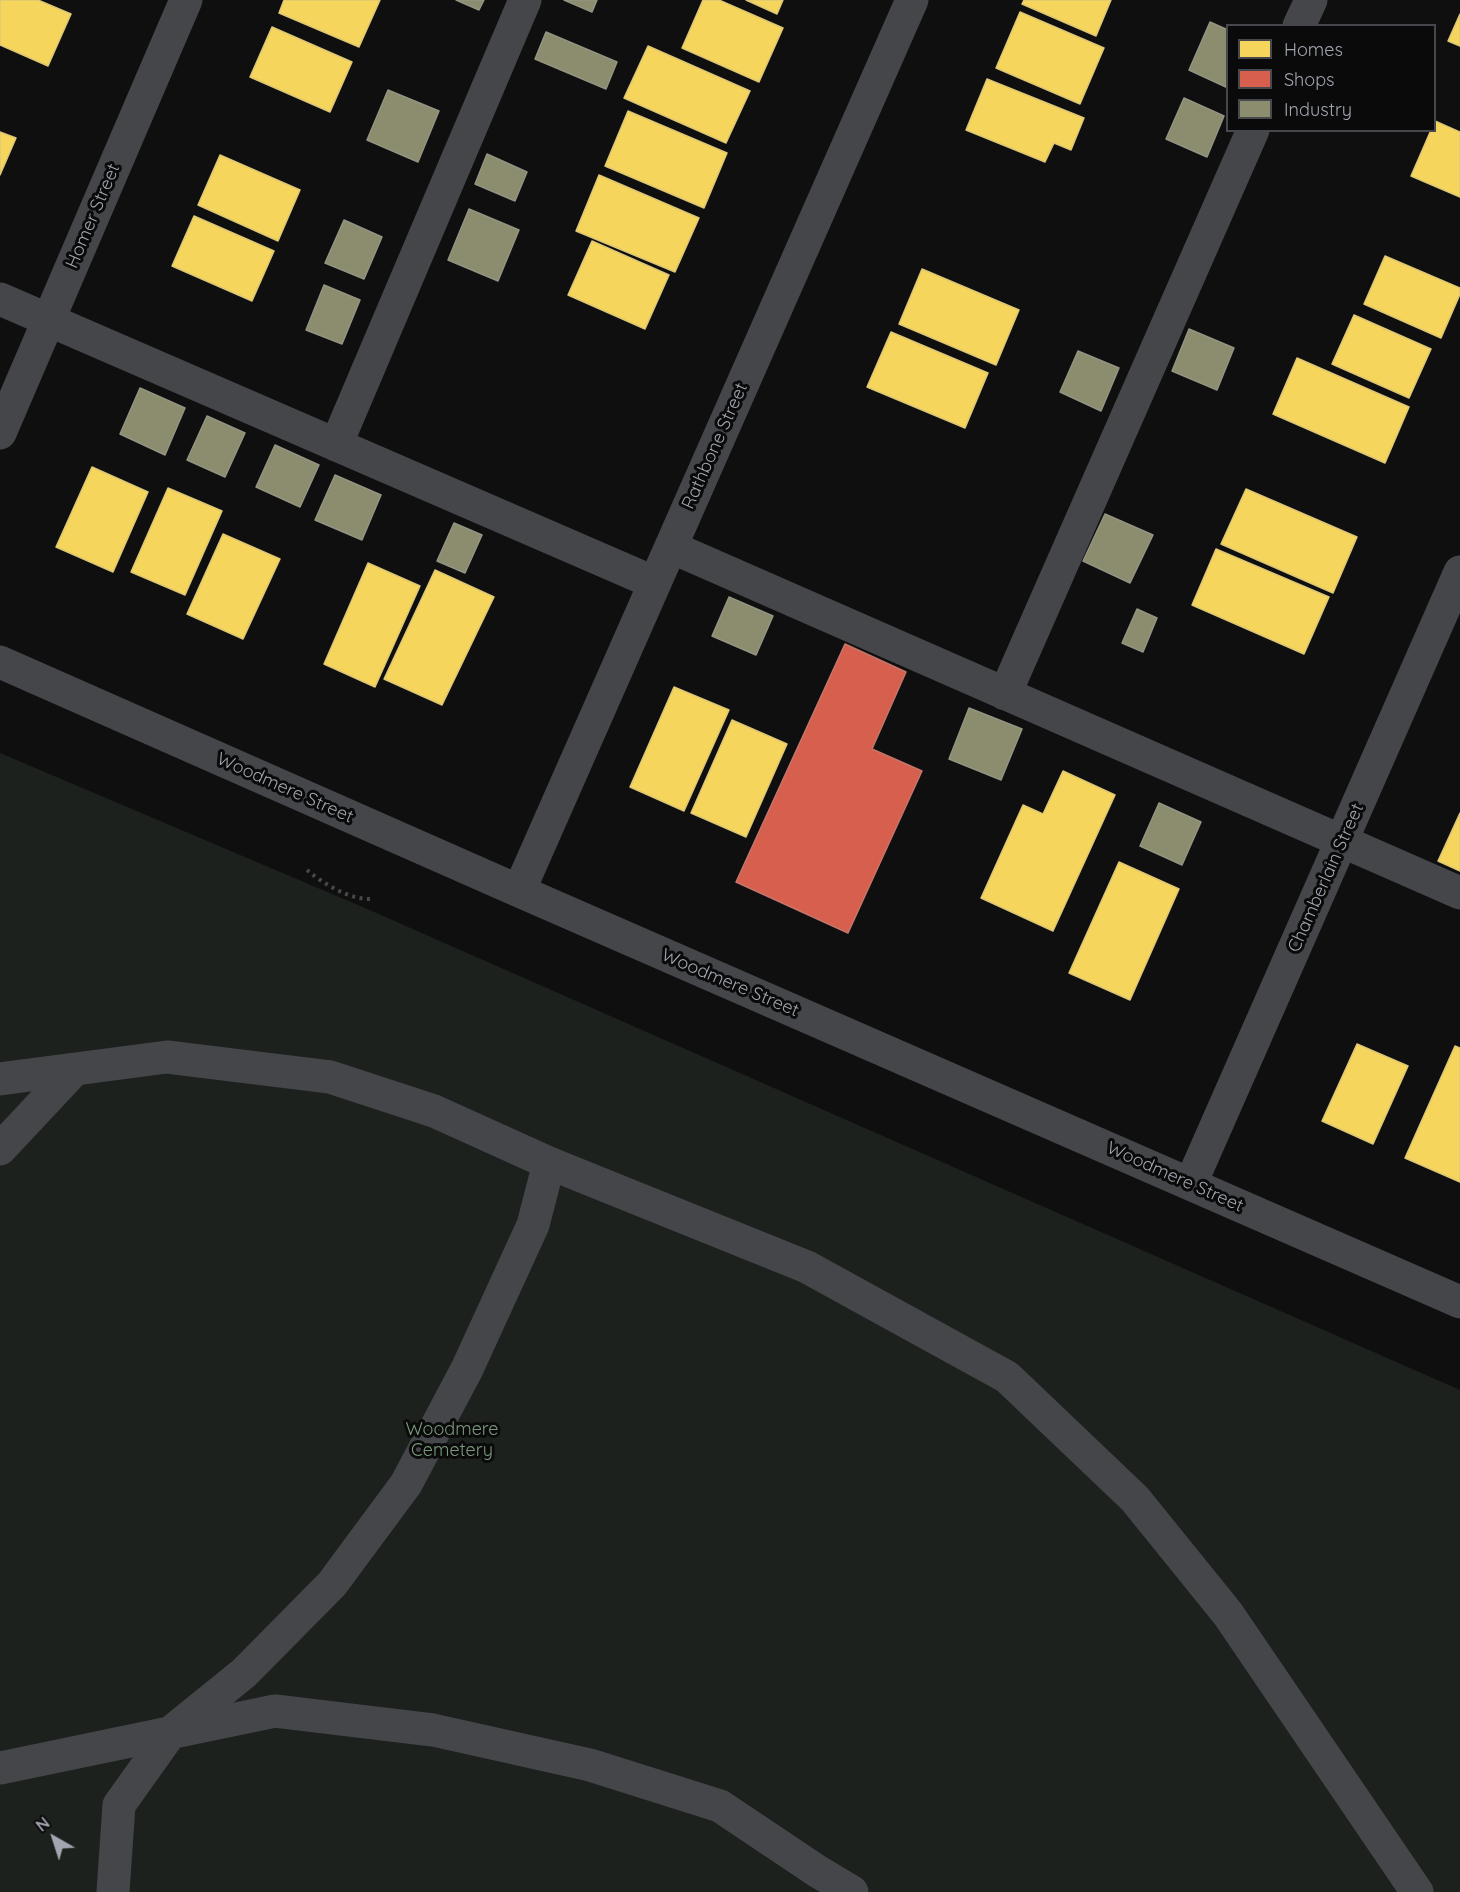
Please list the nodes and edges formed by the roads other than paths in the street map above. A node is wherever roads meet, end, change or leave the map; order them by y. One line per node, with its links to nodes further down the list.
1 (186, 0): 8 (street, Homer Street)
2 (525, 0): 10 (street)
3 (912, 0): 11 (street, Rathbone Street)
4 (1311, 0): 5 (street)
5 (1300, 24)
6 (1252, 132): 15 (street)
7 (0, 299): 8 (street)
8 (49, 320): 9 (street, Homer Street); 10 (street)
9 (0, 433)
10 (336, 445): 13 (street)
11 (671, 547): 13 (street, Rathbone Street); 15 (street)
12 (1460, 572): 16 (street, Chamberlain Street)
13 (655, 583): 17 (street, Rathbone Street)
14 (0, 662): 17 (street, Woodmere Street)
15 (1005, 694): 16 (street)
16 (1342, 841): 18 (street); 23 (street, Chamberlain Street)
17 (519, 891): 23 (street, Woodmere Street)
18 (1460, 894)
19 (75, 1069): 20 (street); 21 (street); 22 (street)
20 (0, 1079)
21 (0, 1149)
22 (549, 1163): 25 (street); 27 (street)
23 (1191, 1184): 24 (street, Woodmere Street)
24 (1460, 1302)
25 (171, 1732): 26 (street); 28 (street); 29 (street)
26 (0, 1768)
27 (1414, 1891)
28 (113, 1892)
29 (852, 1892)

